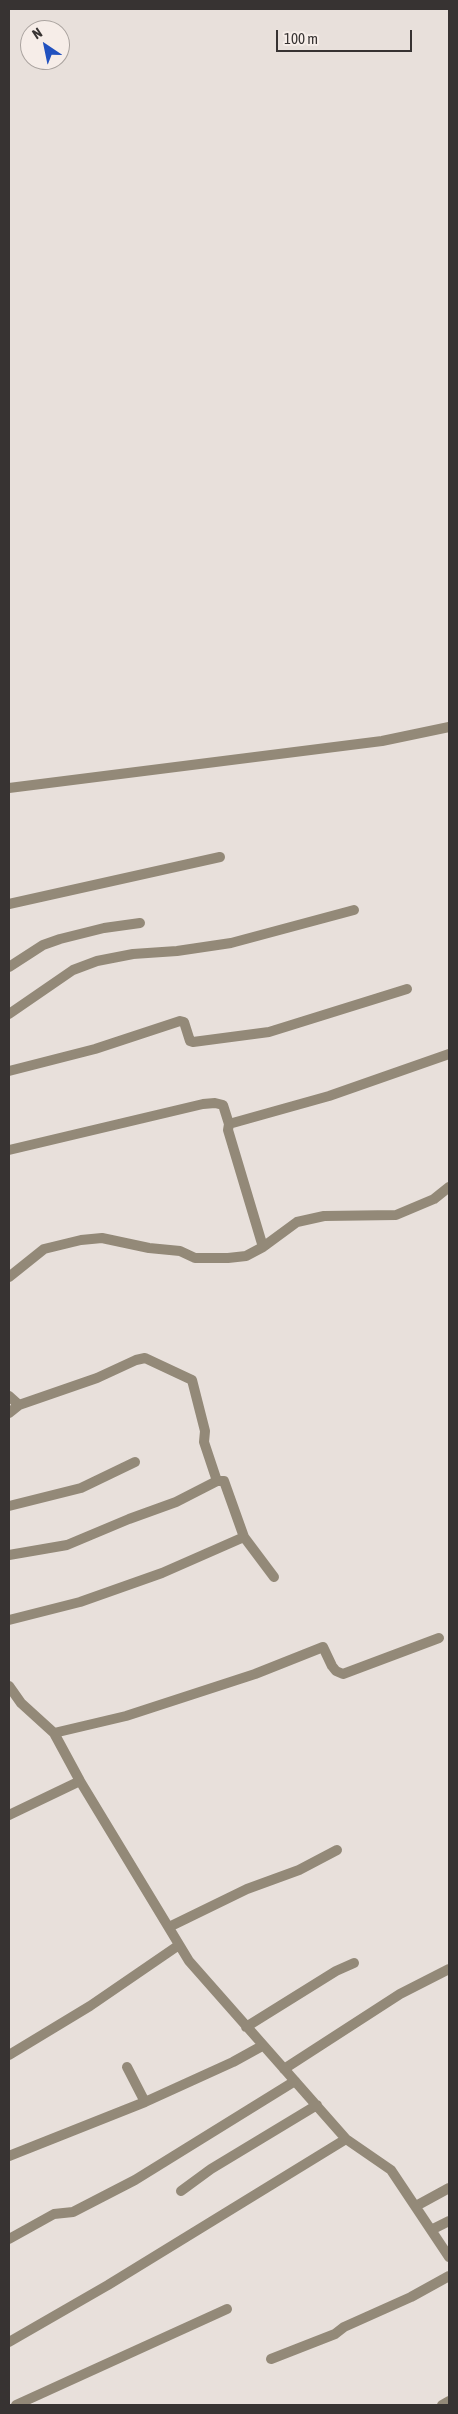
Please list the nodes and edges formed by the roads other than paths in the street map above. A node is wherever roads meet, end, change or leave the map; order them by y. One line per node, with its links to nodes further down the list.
1 (449, 727): 2 (street)
2 (9, 788)
3 (220, 856): 4 (street)
4 (9, 904)
5 (354, 910): 9 (street)
6 (140, 923): 7 (street)
7 (9, 967)
8 (407, 989): 11 (street)
9 (9, 1014)
10 (449, 1054): 12 (street)
11 (9, 1071)
12 (230, 1124): 13 (street); 15 (street)
13 (9, 1150)
14 (449, 1187): 15 (street)
15 (263, 1247): 16 (street)
16 (9, 1277)
17 (9, 1396): 18 (street)
18 (19, 1405): 19 (street); 21 (street)
19 (9, 1412)
20 (135, 1462): 22 (street)
21 (217, 1481): 23 (street); 24 (street)
22 (9, 1506)
23 (244, 1537): 25 (street); 26 (street)
24 (9, 1555)
25 (274, 1576)
26 (9, 1620)
27 (440, 1638): 29 (street)
28 (9, 1686): 29 (street)
29 (54, 1733): 30 (street)
30 (80, 1781): 31 (street); 33 (street)
31 (9, 1816)
32 (337, 1850): 33 (street)
33 (169, 1927): 34 (street)
34 (179, 1946): 37 (street); 39 (street)
35 (354, 1963): 37 (street)
36 (449, 1969): 41 (street)
37 (246, 2026): 38 (street)
38 (262, 2046): 41 (street); 43 (street)
39 (9, 2055)
40 (127, 2066): 43 (street)
41 (284, 2069): 42 (street)
42 (295, 2081): 44 (street); 52 (street)
43 (145, 2102): 46 (street)
44 (317, 2105): 45 (street); 48 (street)
45 (346, 2139): 49 (street); 56 (street)
46 (9, 2156)
47 (449, 2188): 49 (street)
48 (181, 2191)
49 (416, 2206): 51 (street)
50 (449, 2220): 51 (street)
51 (432, 2230): 53 (street)
52 (9, 2239)
53 (449, 2258)
54 (449, 2276): 57 (street)
55 (227, 2309): 59 (street)
56 (9, 2342)
57 (271, 2359)
58 (449, 2401): 60 (street)
59 (16, 2405)
60 (442, 2405)

